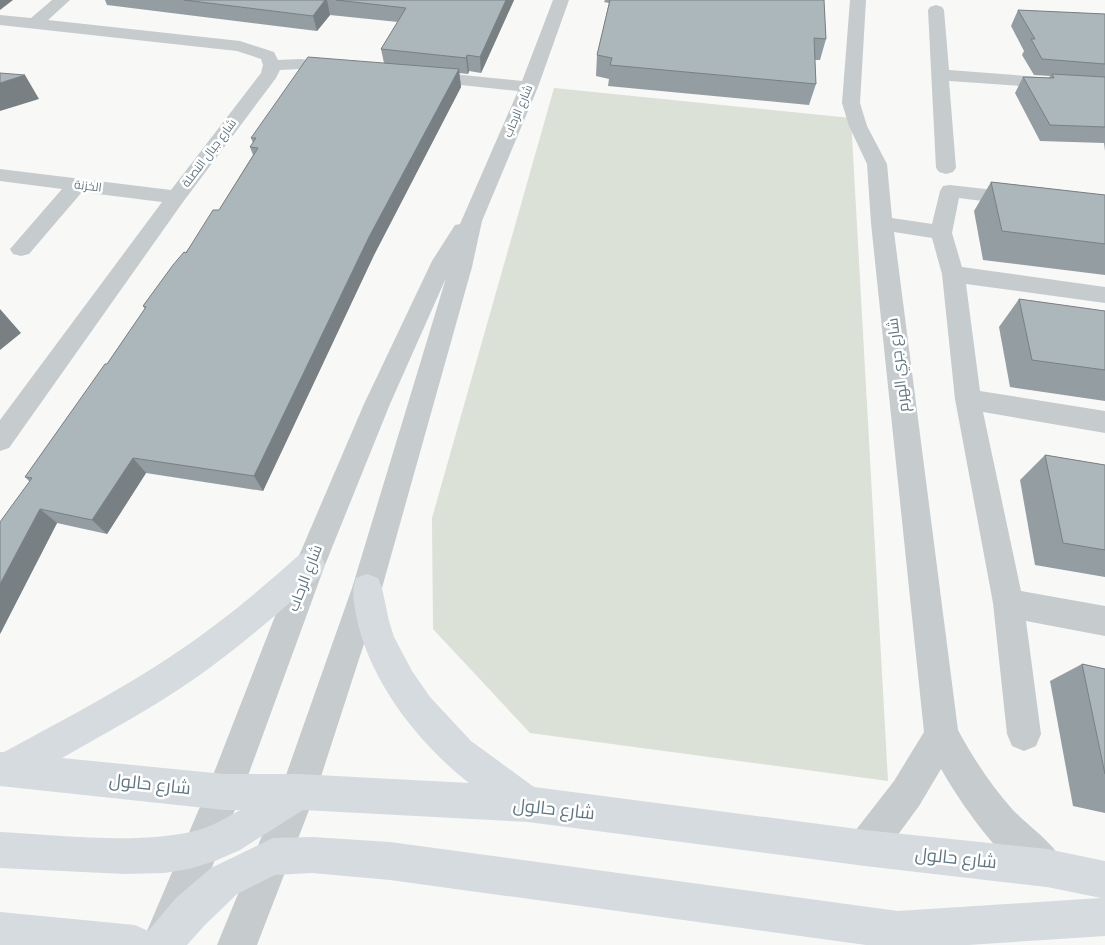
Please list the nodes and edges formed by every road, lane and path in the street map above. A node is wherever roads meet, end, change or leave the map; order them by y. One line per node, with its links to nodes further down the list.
1 (62, 0): 6 (street)
2 (561, 0): 11 (street, شارع الرحاب)
3 (858, 0): 19 (street, شارع جري الهرم)
4 (936, 10): 10 (street)
5 (0, 20): 6 (street)
6 (35, 23): 7 (street)
7 (272, 65): 8 (street); 16 (street, شارع جبال النصلة)
8 (361, 70)
9 (410, 75): 11 (street)
10 (940, 75): 12 (street); 13 (street)
11 (528, 87): 18 (street, شارع الرحاب)
12 (1105, 87)
13 (946, 168)
14 (0, 174): 15 (street, الخزنة)
15 (78, 185): 16 (street, الخزنة); 21 (street)
16 (176, 197): 26 (street, شارع جبال النصلة)
17 (1037, 201): 20 (street)
18 (471, 221): 27 (street, شارع الرحاب); 28 (street, شارع الرحاب)
19 (882, 223): 20 (street); 31 (street, شارع جري الهرم)
20 (942, 233): 22 (street)
21 (21, 249)
22 (953, 274): 23 (street); 24 (street)
23 (1105, 295)
24 (968, 399): 25 (street); 29 (street)
25 (1105, 422)
26 (0, 440)
27 (310, 565): 33 (main road); 34 (street, شارع الرحاب)
28 (367, 588): 35 (street, شارع الرحاب); 36 (main road)
29 (1008, 602): 30 (street); 32 (street)
30 (1105, 622)
31 (941, 734): 38 (street); 41 (street, شارع جري الهرم)
32 (1024, 734)
33 (3, 769): 34 (main road, شارع حالول)
34 (224, 792): 35 (main road, شارع حالول); 37 (street, شارع الرحاب)
35 (298, 792): 36 (main road, شارع حالول); 37 (main road); 40 (street, شارع الرحاب)
36 (528, 804): 38 (main road, شارع حالول)
37 (203, 847): 39 (main road); 46 (street, شارع الرحاب)
38 (865, 848): 41 (main road, شارع حالول)
39 (0, 850)
40 (273, 857): 43 (main road); 46 (main road); 47 (street, شارع الرحاب)
41 (1047, 868): 42 (main road, شارع حالول)
42 (1105, 880)
43 (1105, 917)
44 (0, 931): 45 (main road)
45 (135, 945)
46 (162, 945)
47 (237, 945)

